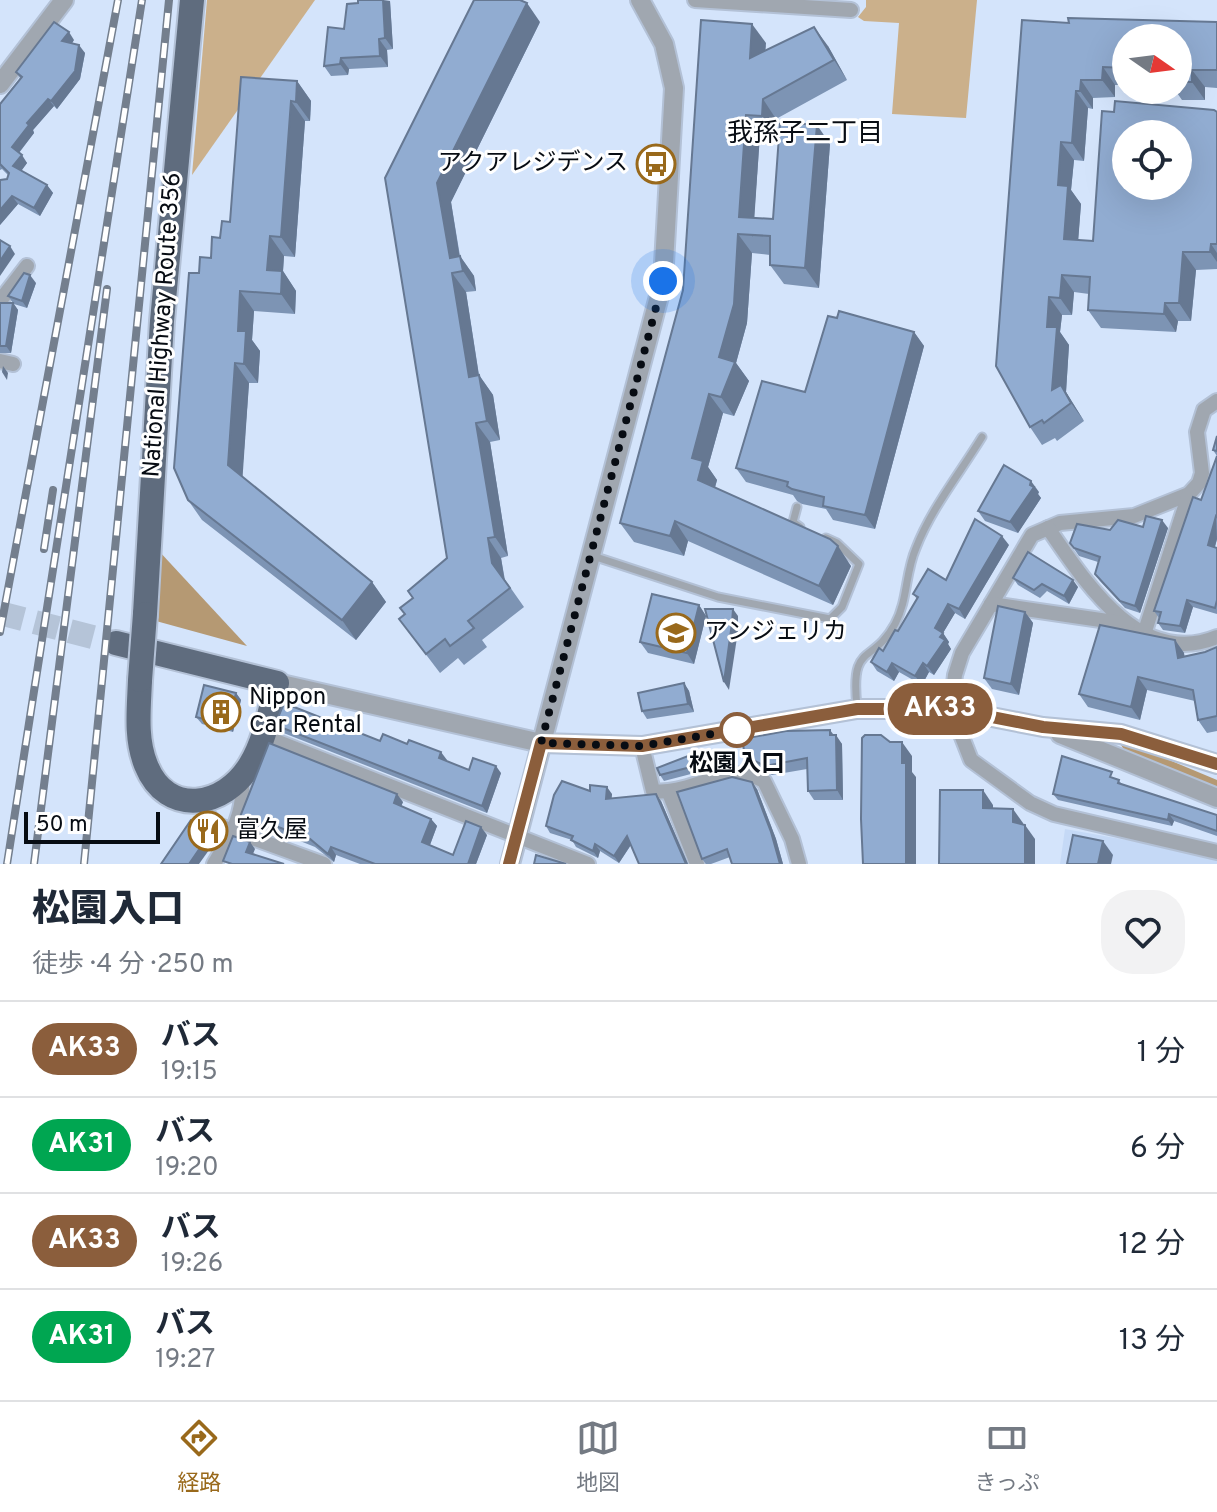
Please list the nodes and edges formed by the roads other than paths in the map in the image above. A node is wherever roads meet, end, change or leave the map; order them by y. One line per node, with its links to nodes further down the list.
1 (64, 0): 6 (street)
2 (192, 0): 33 (highway, National Highway Route 356, bridge)
3 (640, 0): 16 (street)
4 (695, 0): 5 (street)
5 (851, 10)
6 (0, 84)
7 (27, 266): 8 (street)
8 (0, 301)
9 (1217, 401): 11 (street)
10 (982, 437): 23 (lane)
11 (1189, 494): 13 (street); 19 (street)
12 (797, 507): 14 (lane)
13 (1048, 528): 17 (street); 18 (street)
14 (809, 531)
15 (823, 537): 16 (lane)
16 (591, 556): 27 (street)
17 (991, 604): 18 (street); 24 (street)
18 (1128, 624): 19 (street)
19 (1144, 634): 20 (street)
20 (1217, 637)
21 (116, 643): 22 (highway)
22 (277, 683): 26 (highway); 27 (street)
23 (857, 709): 24 (street); 28 (street)
24 (951, 709): 25 (street); 36 (street)
25 (1043, 727): 29 (street); 32 (street)
26 (263, 736): 30 (highway); 35 (street)
27 (541, 743): 28 (street); 35 (street)
28 (642, 746): 31 (street)
29 (1217, 764)
30 (241, 778): 33 (highway); 34 (street)
31 (669, 793): 37 (street); 42 (street)
32 (1217, 798)
33 (203, 802): 34 (street)
34 (233, 832): 38 (street); 39 (street)
35 (517, 835): 40 (street); 41 (street)
36 (1217, 852)
37 (797, 863)
38 (214, 864)
39 (324, 864)
40 (510, 864)
41 (588, 864)
42 (697, 864)

